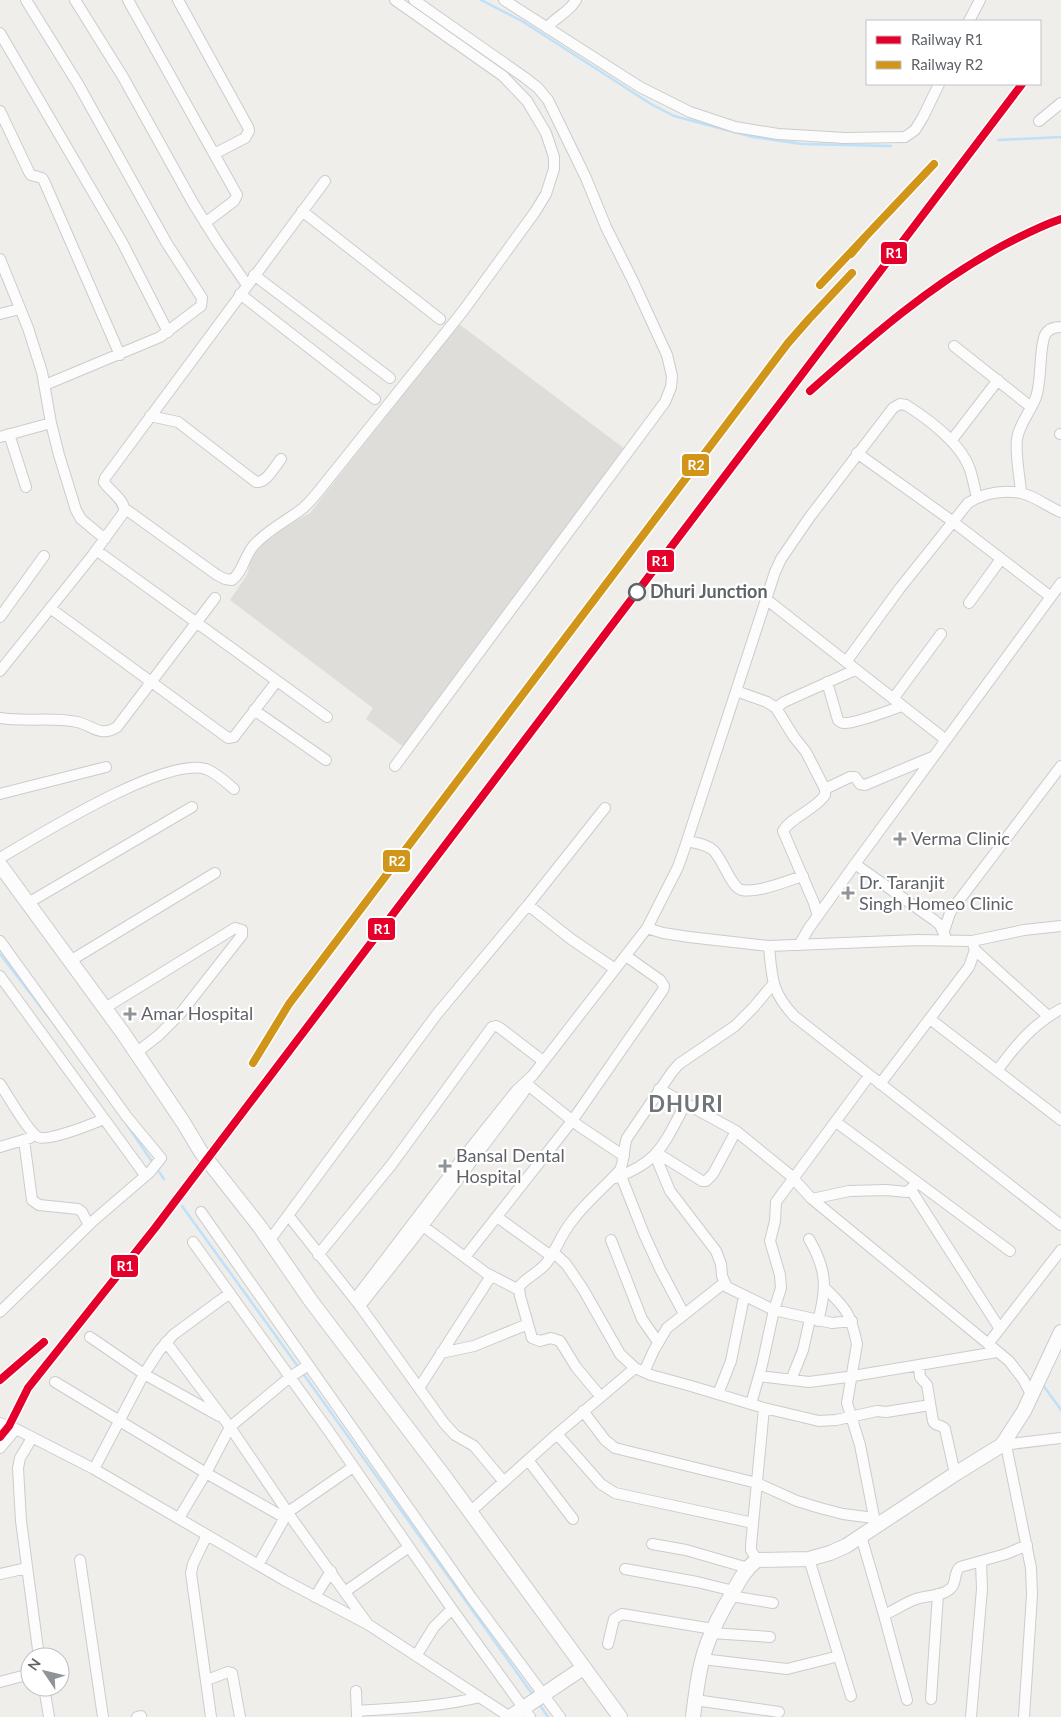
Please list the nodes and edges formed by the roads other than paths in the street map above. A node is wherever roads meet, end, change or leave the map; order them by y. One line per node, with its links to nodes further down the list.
1 (26, 0): 29 (street)
2 (76, 0): 20 (street)
3 (128, 0): 17 (street)
4 (178, 0): 17 (street)
5 (395, 0): 46 (street)
6 (414, 0): 78 (street)
7 (504, 0): 11 (street)
8 (576, 0): 11 (street)
9 (980, 0): 10 (street)
10 (970, 20)
11 (548, 28): 13 (street)
12 (0, 32): 29 (street)
13 (939, 85)
14 (1061, 103): 16 (street)
15 (0, 111): 31 (street)
16 (1039, 121)
17 (214, 154): 20 (street)
18 (324, 181): 19 (street)
19 (302, 211): 22 (street); 27 (street)
20 (205, 223): 23 (street)
21 (0, 259): 25 (street)
22 (254, 275): 23 (street); 32 (street)
23 (247, 285): 24 (street)
24 (240, 294): 35 (street); 37 (street)
25 (20, 309): 26 (street); 34 (street)
26 (0, 314)
27 (440, 319)
28 (1061, 327): 36 (street)
29 (168, 332): 31 (street)
30 (954, 346): 33 (street)
31 (120, 355): 34 (street)
32 (390, 378)
33 (998, 380): 36 (street); 40 (street)
34 (45, 385): 38 (street)
35 (375, 399)
36 (1031, 407): 44 (street)
37 (150, 416): 42 (street); 46 (street)
38 (51, 423): 39 (street); 49 (street)
39 (4, 436): 43 (street)
40 (951, 441): 41 (street); 45 (street)
41 (858, 453): 48 (street); 56 (street)
42 (281, 459)
43 (26, 487)
44 (1021, 493): 45 (street); 47 (street)
45 (977, 497): 48 (street)
46 (124, 508): 49 (street)
47 (1061, 512)
48 (952, 521): 52 (street); 62 (street)
49 (105, 538): 50 (street)
50 (96, 550): 58 (street); 60 (street)
51 (44, 556): 59 (street)
52 (1001, 558): 54 (street); 57 (street)
53 (1061, 583): 54 (street)
54 (1051, 597): 75 (street)
55 (215, 598): 60 (street)
56 (766, 599): 62 (street); 68 (street)
57 (969, 603)
58 (50, 608): 63 (street); 65 (street)
59 (0, 617)
60 (197, 623): 65 (street); 66 (street)
61 (941, 634): 69 (street)
62 (846, 662): 64 (street)
63 (1, 668)
64 (855, 670): 67 (street); 69 (street)
65 (151, 681): 72 (street); 74 (street)
66 (277, 681): 72 (street); 73 (street)
67 (827, 682): 70 (street); 71 (street)
68 (736, 691): 71 (street); 86 (street)
69 (893, 699): 70 (street)
70 (902, 706): 75 (street)
71 (776, 708): 82 (street)
72 (254, 710): 77 (street)
73 (327, 717)
74 (0, 718)
75 (946, 740): 76 (street)
76 (933, 756): 82 (street); 88 (street)
77 (326, 760)
78 (395, 766)
79 (1061, 766): 97 (street)
80 (106, 767): 83 (street)
81 (234, 789): 87 (street)
82 (825, 789): 91 (street)
83 (0, 794)
84 (192, 807): 92 (street)
85 (605, 808): 93 (street)
86 (687, 841): 91 (street); 96 (street)
87 (0, 858)
88 (855, 864): 94 (street); 97 (street)
89 (0, 865): 92 (street)
90 (215, 873): 103 (street)
91 (803, 876): 94 (street)
92 (28, 903): 103 (street)
93 (528, 905): 104 (street); 138 (street)
94 (818, 916): 100 (street)
95 (1061, 926): 101 (street)
96 (647, 928): 99 (street); 102 (street)
97 (945, 935): 100 (street); 101 (street)
98 (0, 942): 132 (street)
99 (769, 946): 100 (street); 106 (street)
100 (799, 946)
101 (973, 946): 109 (street); 110 (street)
102 (626, 956): 104 (street); 124 (street)
103 (70, 961): 107 (street)
104 (616, 969): 112 (street)
105 (0, 976): 122 (street)
106 (774, 983): 115 (street); 119 (street)
107 (105, 1008): 111 (street); 111 (street)
108 (1061, 1009): 109 (street)
109 (1048, 1016): 113 (street)
110 (930, 1020): 113 (street); 117 (street)
111 (136, 1053): 145 (street)
112 (543, 1061): 114 (street); 149 (street)
113 (997, 1071): 123 (street)
114 (533, 1075): 118 (street); 158 (street)
115 (869, 1076): 117 (street); 125 (street)
116 (0, 1084): 120 (street)
117 (880, 1084): 141 (street)
118 (528, 1085): 124 (street); 142 (street)
119 (659, 1089): 121 (street); 131 (street)
120 (5, 1098): 127 (street)
121 (686, 1104): 126 (street); 130 (street)
122 (104, 1120): 127 (street); 132 (street)
123 (1061, 1120)
124 (572, 1121): 131 (street); 139 (street)
125 (836, 1122): 134 (street); 135 (street)
126 (736, 1131): 130 (street); 134 (street)
127 (35, 1136): 128 (street)
128 (24, 1140): 129 (street); 140 (street)
129 (0, 1147)
130 (656, 1154): 133 (street); 153 (street)
131 (624, 1156): 133 (street)
132 (147, 1174): 140 (street)
133 (617, 1177): 150 (street); 161 (street)
134 (794, 1178): 136 (street); 159 (street)
135 (914, 1186): 136 (street); 148 (street); 165 (street)
136 (812, 1199): 170 (street)
137 (201, 1212): 174 (street)
138 (288, 1215): 145 (street); 149 (street)
139 (497, 1217): 150 (street); 151 (street)
140 (89, 1225): 160 (street)
141 (1061, 1225)
142 (423, 1226): 151 (street); 158 (street)
143 (809, 1239): 154 (street)
144 (611, 1240): 169 (street)
145 (268, 1241): 207 (street)
146 (193, 1242): 156 (street)
147 (1061, 1250): 165 (street)
148 (1010, 1251)
149 (318, 1254): 158 (street)
150 (552, 1254): 155 (street); 175 (street)
151 (465, 1257): 152 (street)
152 (491, 1276): 155 (street); 172 (street)
153 (724, 1283): 157 (street); 161 (street)
154 (825, 1288): 162 (street); 163 (street)
155 (519, 1290): 164 (street)
156 (230, 1293): 168 (street); 177 (street)
157 (744, 1297): 159 (street); 183 (street)
158 (357, 1302): 182 (street)
159 (774, 1310): 162 (street); 178 (street)
160 (0, 1312)
161 (684, 1314): 169 (street)
162 (814, 1320): 163 (street); 180 (street)
163 (852, 1322): 179 (street)
164 (528, 1324): 172 (street); 185 (street)
165 (1000, 1329): 170 (street)
166 (90, 1337): 176 (street)
167 (1060, 1340): 184 (street)
168 (166, 1342): 176 (street); 193 (street)
169 (658, 1342): 175 (street)
170 (988, 1344): 171 (street)
171 (997, 1352): 173 (street); 184 (street)
172 (441, 1353): 182 (street)
173 (919, 1364): 179 (street); 187 (street)
174 (306, 1366): 177 (street); 253 (street)
175 (639, 1370): 183 (street); 185 (street)
176 (144, 1374): 191 (street); 193 (street)
177 (293, 1375): 193 (street); 201 (street)
178 (759, 1376): 180 (street); 186 (street)
179 (851, 1377): 180 (street); 190 (street)
180 (791, 1380)
181 (55, 1382): 191 (street)
182 (419, 1388): 205 (street)
183 (718, 1394): 186 (street)
184 (1031, 1394): 198 (street)
185 (601, 1397): 189 (street)
186 (751, 1404): 188 (street)
187 (930, 1405): 190 (street); 204 (street)
188 (764, 1408): 190 (street); 206 (street)
189 (583, 1412): 195 (street); 206 (street)
190 (851, 1418): 211 (street)
191 (120, 1422): 202 (street); 203 (street)
192 (0, 1423): 194 (street)
193 (227, 1423): 203 (street); 208 (street)
194 (16, 1429): 196 (street); 199 (street)
195 (557, 1434): 200 (street); 212 (street)
196 (32, 1438): 202 (street); 223 (street)
197 (1061, 1438): 198 (street)
198 (1004, 1445): 204 (street); 216 (street)
199 (0, 1448)
200 (528, 1460): 205 (street); 210 (street)
201 (353, 1467): 208 (street); 217 (street)
202 (94, 1469): 209 (street)
203 (206, 1473): 208 (street); 209 (street)
204 (955, 1474): 211 (street)
205 (504, 1482): 207 (street)
206 (757, 1483): 211 (street); 212 (street)
207 (470, 1512): 242 (street)
208 (287, 1515): 222 (street); 225 (street)
209 (179, 1518): 213 (street)
210 (573, 1519)
211 (875, 1522): 214 (street)
212 (753, 1524): 221 (street)
213 (207, 1535): 222 (street); 244 (street)
214 (861, 1536): 218 (street); 233 (street)
215 (652, 1544): 221 (street)
216 (1027, 1545): 220 (street); 267 (street)
217 (409, 1547): 227 (street); 232 (street)
218 (809, 1559): 221 (street); 240 (street)
219 (80, 1560): 258 (street)
220 (981, 1562): 229 (street); 266 (street)
221 (752, 1564): 228 (street)
222 (258, 1565): 230 (street)
223 (27, 1568): 226 (street); 238 (street)
224 (625, 1569): 228 (street)
225 (331, 1571): 227 (street); 230 (street)
226 (0, 1574)
227 (346, 1591): 234 (street)
228 (732, 1594): 231 (street); 235 (street)
229 (938, 1594): 233 (street); 250 (street)
230 (315, 1597): 234 (street)
231 (773, 1603)
232 (452, 1609): 239 (street); 253 (street)
233 (884, 1615): 252 (street)
234 (370, 1626): 239 (street)
235 (712, 1631): 236 (street); 237 (street); 241 (street)
236 (770, 1637)
237 (608, 1644)
238 (38, 1647)
239 (416, 1656): 249 (street)
240 (839, 1656): 241 (street); 247 (street)
241 (702, 1659): 251 (street)
242 (583, 1668): 253 (street); 264 (street)
243 (20, 1677): 245 (street)
244 (207, 1680): 260 (street); 261 (street)
245 (0, 1682)
246 (356, 1691): 255 (street)
247 (851, 1696)
248 (45, 1697): 256 (street)
249 (480, 1697): 255 (street); 262 (street)
250 (931, 1699)
251 (695, 1700): 254 (street); 265 (street)
252 (906, 1700)
253 (534, 1704): 262 (street); 263 (street)
254 (779, 1712)
255 (357, 1714)
256 (47, 1716)
257 (141, 1716): 259 (street)
258 (103, 1717)
259 (137, 1717)
260 (211, 1717)
261 (240, 1717)
262 (510, 1717)
263 (560, 1717)
264 (620, 1717)
265 (693, 1717)
266 (971, 1717)
267 (1024, 1717)

